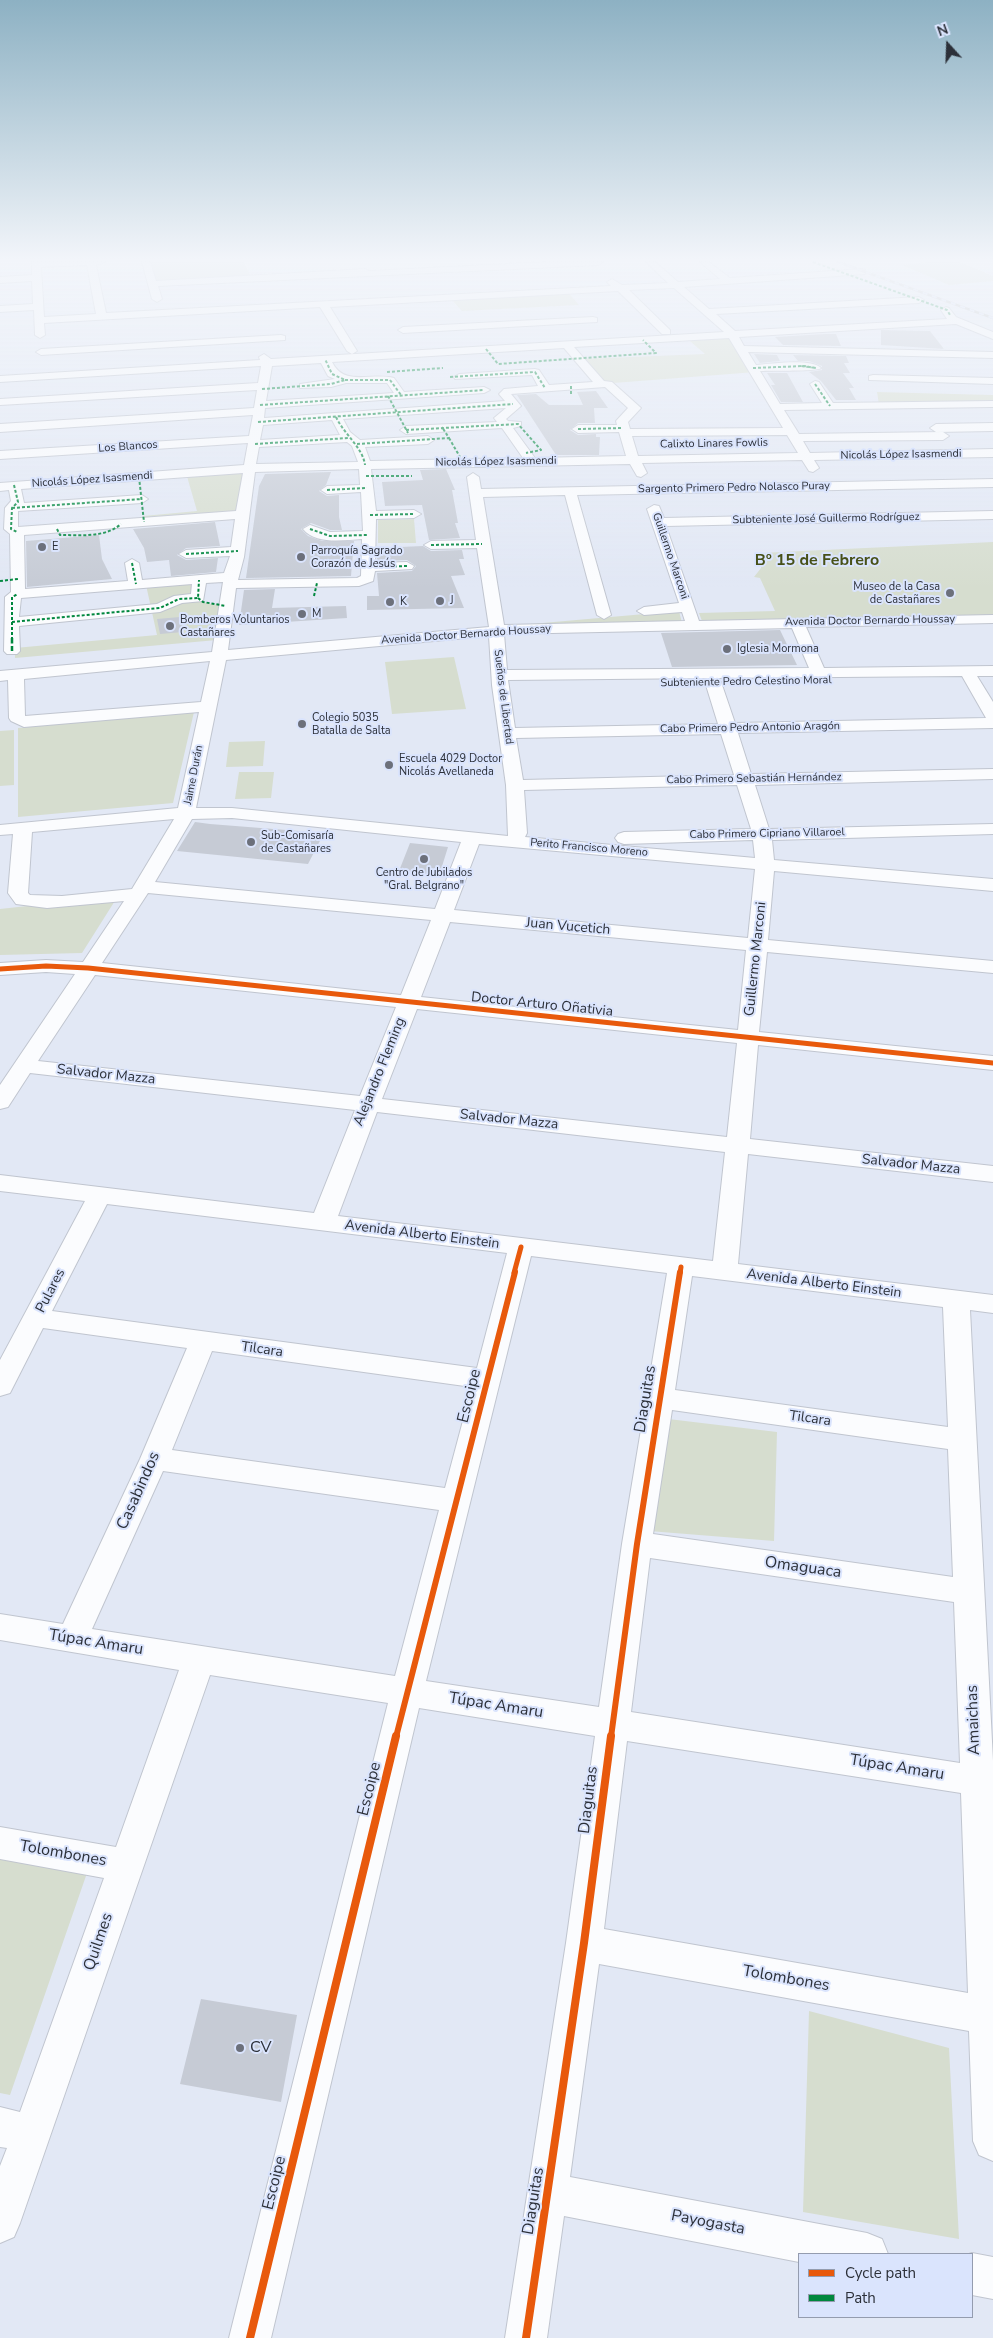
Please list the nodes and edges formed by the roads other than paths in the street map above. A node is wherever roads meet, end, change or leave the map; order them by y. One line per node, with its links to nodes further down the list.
1 (19, 371): 10 (street)
2 (40, 371): 14 (street)
3 (111, 371): 14 (street)
4 (264, 371): 21 (street, Jaime Durán)
5 (331, 371): 17 (street)
6 (446, 371): 13 (street)
7 (592, 371): 20 (street)
8 (755, 371): 33 (street)
9 (871, 371): 15 (street)
10 (0, 372)
11 (387, 372): 13 (street)
12 (535, 372): 13 (street); 22 (street)
13 (449, 376)
14 (29, 377): 16 (street); 40 (street)
15 (873, 378): 18 (street); 31 (street)
16 (0, 379)
17 (345, 380): 21 (street); 24 (street)
18 (993, 381)
19 (815, 384): 32 (street)
20 (606, 385): 22 (street); 44 (street)
21 (262, 388): 34 (street, Jaime Durán); 40 (street)
22 (545, 388): 29 (street)
23 (484, 390): 24 (street)
24 (401, 395): 26 (street)
25 (993, 395): 27 (street)
26 (388, 396): 34 (street); 35 (street)
27 (916, 399): 30 (street); 31 (street); 45 (street)
28 (0, 402): 40 (street)
29 (513, 404): 35 (street); 39 (street)
30 (993, 404)
31 (880, 405): 32 (street)
32 (830, 406): 33 (street)
33 (776, 407): 48 (street)
34 (259, 413): 37 (street); 40 (street); 53 (street, Jaime Durán)
35 (397, 414): 37 (street); 47 (street)
36 (993, 416): 45 (street)
37 (336, 417): 51 (street)
38 (805, 422): 48 (street)
39 (503, 424): 41 (street); 59 (street)
40 (32, 426): 43 (street); 53 (street, Los Blancos); 57 (street, Los Blancos); 67 (street)
41 (442, 427): 47 (street); 49 (street)
42 (993, 427): 45 (street)
43 (0, 428)
44 (623, 428): 46 (street); 48 (street); 61 (street, Guillermo Marconi)
45 (936, 428): 48 (street, Calixto Linares Fowlis); 50 (street, Calixto Linares Fowlis); 56 (street)
46 (578, 429)
47 (406, 430): 52 (street)
48 (791, 431): 54 (street, Calixto Linares Fowlis); 58 (street)
49 (449, 438): 52 (street, Los Blancos); 60 (street)
50 (993, 439)
51 (352, 441): 52 (street, Los Blancos); 53 (street, Los Blancos); 65 (street)
52 (412, 441)
53 (255, 442): 62 (street, Jaime Durán)
54 (704, 445)
55 (993, 453): 56 (street, Nicolás López Isasmendi)
56 (959, 454): 58 (street, Nicolás López Isasmendi); 66 (street)
57 (0, 456)
58 (807, 456): 61 (street, Nicolás López Isasmendi); 70 (street)
59 (529, 457): 60 (street, Nicolás López Isasmendi); 61 (street, Nicolás López Isasmendi)
60 (466, 460): 65 (street, Nicolás López Isasmendi); 74 (street, Sueños de Libertad)
61 (635, 460): 72 (street, Guillermo Marconi)
62 (250, 468): 64 (street, Nicolás López Isasmendi); 65 (street, Nicolás López Isasmendi); 78 (street, Jaime Durán)
63 (412, 476): 65 (street)
64 (139, 477): 67 (street, Nicolás López Isasmendi); 76 (street)
65 (366, 477): 71 (street); 80 (street)
66 (987, 483): 70 (street, Sargento Primero Pedro Nolasco Puray); 75 (street)
67 (34, 484): 69 (street, Nicolás López Isasmendi)
68 (0, 486): 69 (street, Nicolás López Isasmendi)
69 (14, 486): 77 (street)
70 (823, 487): 72 (street, Sargento Primero Pedro Nolasco Puray); 82 (street)
71 (327, 490)
72 (647, 490): 73 (street, Sargento Primero Pedro Nolasco Puray); 84 (street, Guillermo Marconi)
73 (570, 491): 74 (street, Sargento Primero Pedro Nolasco Puray); 105 (street)
74 (475, 493): 89 (street, Sueños de Libertad)
75 (993, 498)
76 (142, 499): 77 (street); 83 (street)
77 (12, 508): 86 (street)
78 (242, 514): 83 (street); 93 (street, Jaime Durán)
79 (414, 514): 80 (street)
80 (370, 515): 87 (street)
81 (993, 515): 82 (street, Subteniente José Guillermo Rodríguez)
82 (841, 518): 84 (street, Subteniente José Guillermo Rodríguez)
83 (144, 522): 86 (street)
84 (658, 522): 104 (street, Guillermo Marconi)
85 (310, 529): 87 (street)
86 (17, 532): 90 (street)
87 (368, 535): 96 (street)
88 (431, 544): 89 (street)
89 (482, 544): 110 (street, Sueños de Libertad)
90 (18, 552): 91 (street); 101 (street)
91 (0, 554)
92 (186, 554): 93 (street)
93 (238, 554): 99 (street, Jaime Durán)
94 (132, 563): 100 (street)
95 (407, 566): 96 (street)
96 (368, 567): 99 (street)
97 (199, 580): 99 (street); 100 (street); 102 (street)
98 (0, 581): 101 (street)
99 (233, 582): 103 (street, Jaime Durán); 111 (street, Jaime Durán)
100 (136, 584): 101 (street)
101 (18, 586): 107 (street)
102 (198, 598): 103 (street); 107 (street)
103 (226, 606): 111 (street, Jaime Durán)
104 (687, 607): 105 (street, Avenida Doctor Bernardo Houssay); 109 (street, Guillermo Marconi)
105 (604, 615): 110 (street, Avenida Doctor Bernardo Houssay)
106 (993, 619): 108 (street, Avenida Doctor Bernardo Houssay)
107 (12, 622): 112 (street)
108 (797, 623): 109 (street, Avenida Doctor Bernardo Houssay); 115 (street)
109 (693, 624): 110 (street, Avenida Doctor Bernardo Houssay)
110 (496, 627): 111 (street, Avenida Doctor Bernardo Houssay); 122 (street, Sueños de Libertad)
111 (224, 650): 113 (street, Avenida Doctor Bernardo Houssay); 119 (street, Avenida Doctor Bernardo Houssay); 126 (street, Jaime Durán); 134 (street, Jaime Durán)
112 (12, 651)
113 (0, 664)
114 (799, 671): 115 (street); 117 (street); 124 (street)
115 (818, 671): 118 (street)
116 (993, 671): 118 (street)
117 (643, 673): 122 (street); 125 (street)
118 (969, 674): 121 (street, Subteniente Pedro Celestino Moral); 124 (street, Subteniente Pedro Celestino Moral); 127 (street)
119 (16, 675): 120 (street, Avenida Doctor Bernardo Houssay); 126 (street)
120 (0, 676)
121 (993, 676)
122 (499, 680): 125 (street, Subteniente Pedro Celestino Moral); 130 (street, Sueños de Libertad)
123 (713, 682): 124 (street, Subteniente Pedro Celestino Moral); 125 (street, Subteniente Pedro Celestino Moral); 129 (street, Guillermo Marconi)
124 (775, 682)
125 (656, 683)
126 (207, 706): 135 (street, Jaime Durán)
127 (993, 716)
128 (993, 723): 129 (street, Cabo Primero Pedro Antonio Aragón)
129 (727, 729): 130 (street, Cabo Primero Pedro Antonio Aragón); 132 (street, Guillermo Marconi)
130 (508, 733): 133 (street, Sueños de Libertad)
131 (993, 774): 132 (street, Cabo Primero Sebastián Hernández)
132 (744, 779): 133 (street, Cabo Primero Sebastián Hernández); 139 (street, Guillermo Marconi)
133 (515, 785): 141 (street, Sueños de Libertad)
134 (210, 813): 135 (street, Perito Francisco Moreno); 140 (street, Perito Francisco Moreno)
135 (186, 814): 136 (street, Perito Francisco Moreno); 145 (street, Jaime Durán)
136 (23, 828): 138 (street, Perito Francisco Moreno); 145 (street, Juan Vucetich)
137 (993, 829): 139 (street, Cabo Primero Cipriano Villaroel)
138 (0, 830)
139 (762, 834): 142 (street, Cabo Primero Cipriano Villaroel); 143 (street, Guillermo Marconi)
140 (472, 838): 141 (street, Perito Francisco Moreno); 146 (street, Alejandro Fleming)
141 (514, 842): 142 (street, Perito Francisco Moreno)
142 (542, 844): 143 (street, Perito Francisco Moreno)
143 (766, 864): 144 (street, Perito Francisco Moreno); 147 (street, Guillermo Marconi)
144 (993, 885)
145 (140, 891): 146 (street, Juan Vucetich); 149 (street, Jaime Durán)
146 (443, 915): 147 (street, Juan Vucetich); 151 (street, Alejandro Fleming)
147 (757, 945): 148 (street, Juan Vucetich); 152 (street, Guillermo Marconi)
148 (993, 967)
149 (88, 968): 150 (street, Doctor Arturo Oñativia); 151 (street, Doctor Arturo Oñativia); 154 (street, Jaime Durán)
150 (0, 969)
151 (408, 1003): 152 (street, Doctor Arturo Oñativia); 156 (street, Alejandro Fleming)
152 (748, 1038): 153 (street, Doctor Arturo Oñativia); 157 (street, Guillermo Marconi)
153 (993, 1063)
154 (24, 1066): 155 (street, Jaime Durán); 156 (street, Salvador Mazza)
155 (0, 1102)
156 (367, 1104): 157 (street, Salvador Mazza); 161 (street, Alejandro Fleming)
157 (736, 1145): 158 (street, Salvador Mazza); 164 (street, Guillermo Marconi)
158 (993, 1174)
159 (0, 1183): 160 (street, Avenida Alberto Einstein)
160 (100, 1195): 161 (street, Avenida Alberto Einstein); 167 (street, Pulares)
161 (323, 1223): 162 (street, Avenida Alberto Einstein)
162 (521, 1247): 163 (street, Avenida Alberto Einstein); 169 (street, Escoipe)
163 (681, 1267): 164 (street, Avenida Alberto Einstein); 171 (street, Diaguitas)
164 (725, 1272): 165 (street, Avenida Alberto Einstein)
165 (956, 1299): 166 (street, Avenida Alberto Einstein); 172 (street, Amaichas)
166 (993, 1304)
167 (37, 1318): 168 (street, Tilcara); 170 (street, Pulares)
168 (203, 1342): 169 (street, Tilcara); 173 (street, Casabindos)
169 (487, 1379): 174 (street, Escoipe)
170 (0, 1386)
171 (659, 1398): 172 (street, Tilcara); 175 (street, Diaguitas)
172 (962, 1440): 176 (street, Amaichas)
173 (154, 1459): 174 (street); 178 (street, Casabindos)
174 (457, 1501): 180 (street, Escoipe)
175 (637, 1544): 176 (street, Omaguaca); 181 (street, Diaguitas)
176 (969, 1592): 182 (street, Amaichas)
177 (0, 1627): 178 (street, Túpac Amaru)
178 (72, 1639): 179 (street, Túpac Amaru)
179 (199, 1660): 180 (street, Túpac Amaru); 184 (street, Quilmes)
180 (407, 1692): 181 (street, Túpac Amaru); 195 (street, Escoipe)
181 (612, 1724): 182 (street, Túpac Amaru); 185 (street, Diaguitas)
182 (985, 1782): 186 (street, Amaichas)
183 (0, 1843): 184 (street, Tolombones)
184 (126, 1864): 187 (street, Quilmes)
185 (584, 1943): 186 (street, Tolombones); 190 (street, Diaguitas)
186 (988, 2015): 188 (street, Amaichas)
187 (16, 2131): 191 (street, Quilmes)
188 (993, 2134): 189 (street, Amaichas)
189 (993, 2141)
190 (548, 2193): 192 (street, Payogasta); 196 (street, Diaguitas)
191 (0, 2223)
192 (863, 2253)
193 (973, 2274): 194 (street)
194 (993, 2278)
195 (250, 2338)
196 (526, 2338)

